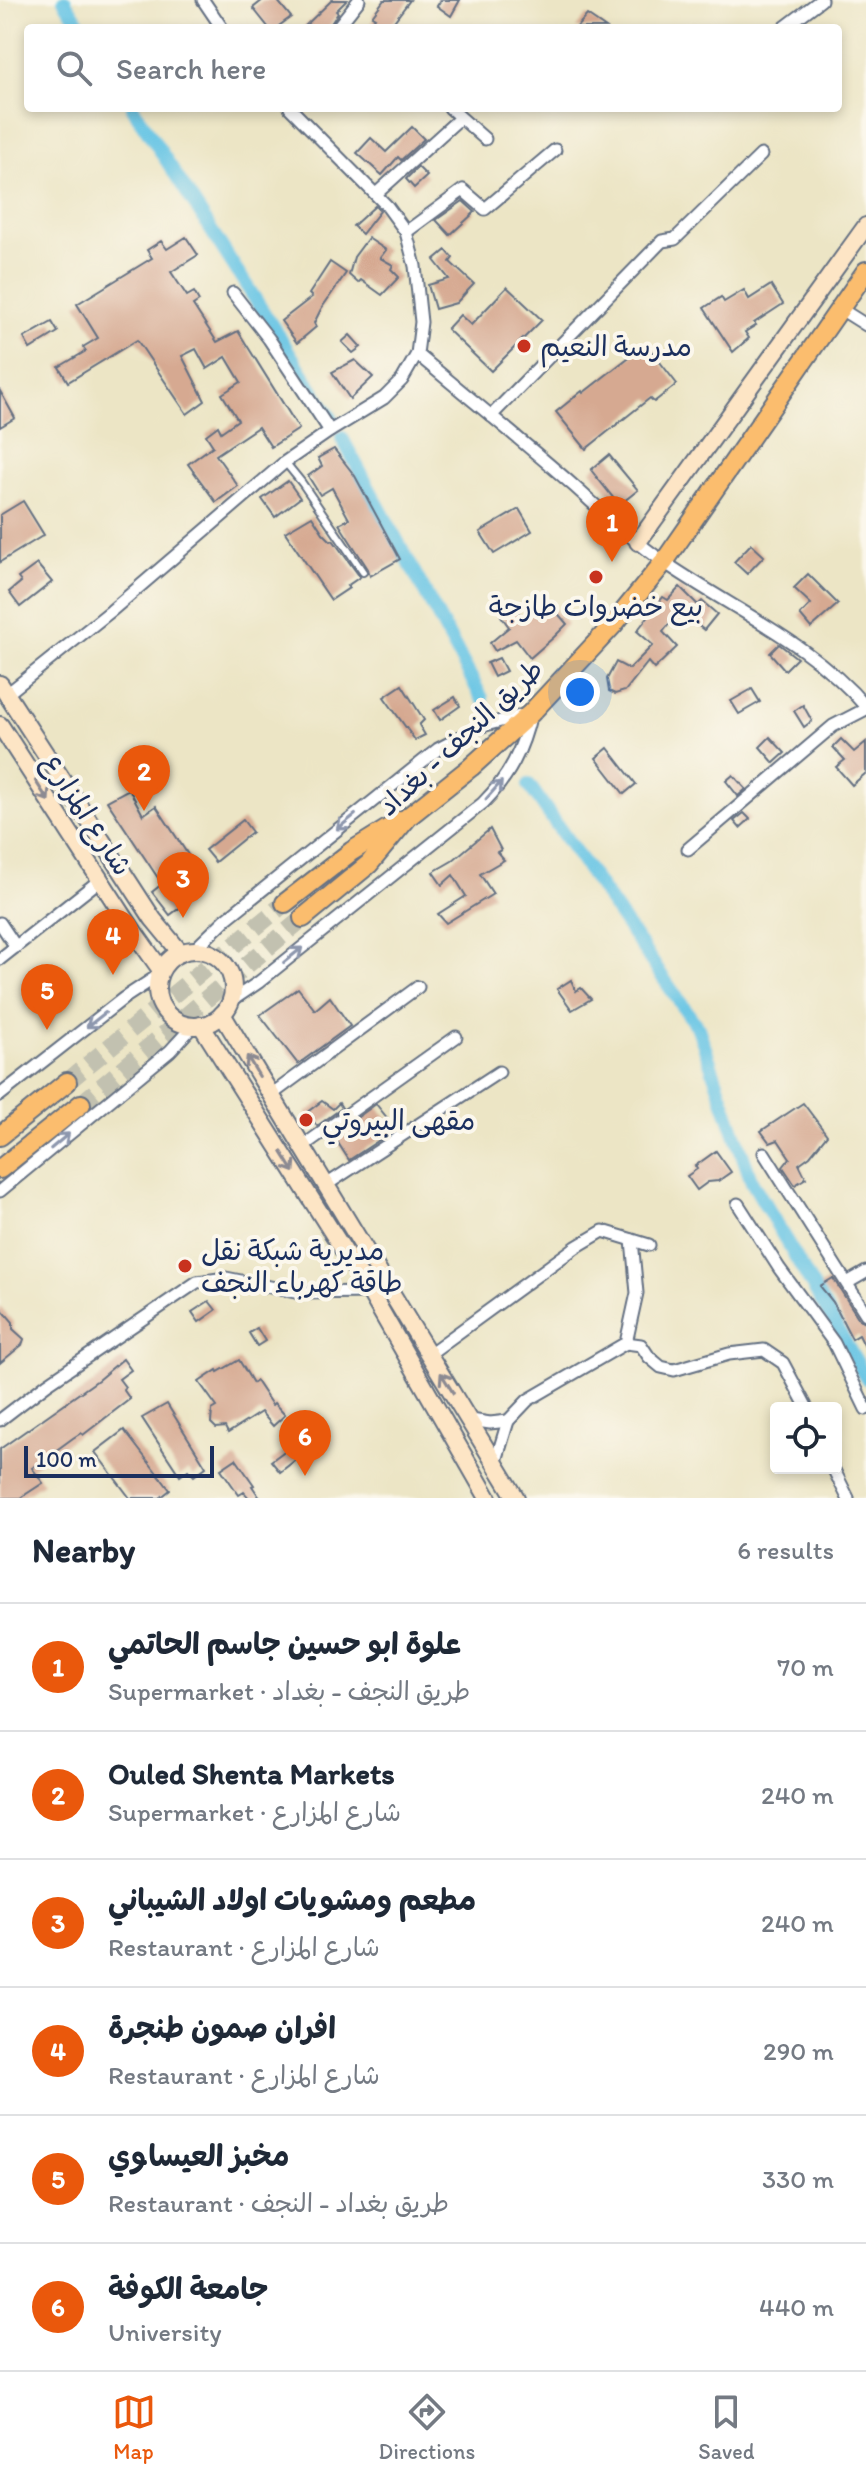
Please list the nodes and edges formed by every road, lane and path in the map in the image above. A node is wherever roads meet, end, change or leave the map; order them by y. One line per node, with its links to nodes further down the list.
1 (203, 0): 4 (street)
2 (359, 0): 5 (street)
3 (821, 0): 6 (street)
4 (219, 24)
5 (340, 24)
6 (789, 24)
7 (294, 112): 13 (street)
8 (454, 112): 9 (street)
9 (460, 118): 10 (street); 13 (street)
10 (485, 139)
11 (555, 150): 15 (street)
12 (761, 155): 21 (street)
13 (376, 194): 15 (street)
14 (866, 226): 24 (main road)
15 (406, 232): 20 (street)
16 (866, 271): 18 (main road, طريق النجف - بغداد)
17 (233, 293): 22 (street)
18 (839, 308): 19 (street); 25 (main road, طريق النجف - بغداد)
19 (866, 325)
20 (417, 354): 21 (street); 22 (street)
21 (491, 416): 24 (street)
22 (330, 431): 23 (street)
23 (285, 462): 26 (lane); 27 (street)
24 (638, 542): 25 (street)
25 (664, 562): 28 (street); 29 (main road, طريق النجف - بغداد)
26 (363, 572)
27 (3, 689): 38 (main road, شارع المزارع)
28 (866, 708): 32 (street)
29 (531, 713): 31 (main road, طريق النجف - بغداد); 38 (street, one-way to 38); 42 (street, one-way to 29)
30 (0, 725): 33 (main road, شارع المزارع, one-way to 33)
31 (408, 817): 34 (main road); 35 (main road, طريق النجف - بغداد)
32 (688, 849)
33 (100, 880): 37 (street); 40 (main road, شارع المزارع)
34 (285, 903)
35 (303, 918)
36 (0, 923): 37 (street)
37 (16, 947): 39 (street)
38 (187, 951): 40 (main road); 42 (main road)
39 (0, 959)
40 (160, 972): 43 (main road); 47 (street, one-way to 47)
41 (418, 987): 48 (street)
42 (226, 1008): 43 (main road); 48 (main road, one-way to 42)
43 (197, 1025): 55 (street, one-way to 43); 61 (main road, one-way to 61)
44 (456, 1037): 51 (street)
45 (499, 1072): 54 (street)
46 (67, 1082): 50 (main road)
47 (0, 1095)
48 (271, 1095): 51 (main road)
49 (81, 1104): 53 (main road)
50 (0, 1136)
51 (303, 1146): 54 (main road)
52 (764, 1153): 60 (street)
53 (0, 1169)
54 (326, 1185): 64 (main road)
55 (0, 1191)
56 (738, 1204): 66 (street)
57 (632, 1240): 58 (street); 63 (street); 64 (street)
58 (649, 1245)
59 (866, 1272): 60 (street)
60 (847, 1283): 62 (street)
61 (370, 1292): 67 (street); 72 (main road)
62 (866, 1314)
63 (626, 1343): 65 (street); 69 (street)
64 (429, 1354): 68 (main road, one-way to 64)
65 (804, 1402)
66 (866, 1409)
67 (0, 1420)
68 (471, 1420): 69 (street); 70 (main road)
69 (508, 1421): 70 (street)
70 (496, 1461): 73 (main road)
71 (836, 1474): 74 (street)
72 (488, 1498)
73 (516, 1498)
74 (848, 1498)

